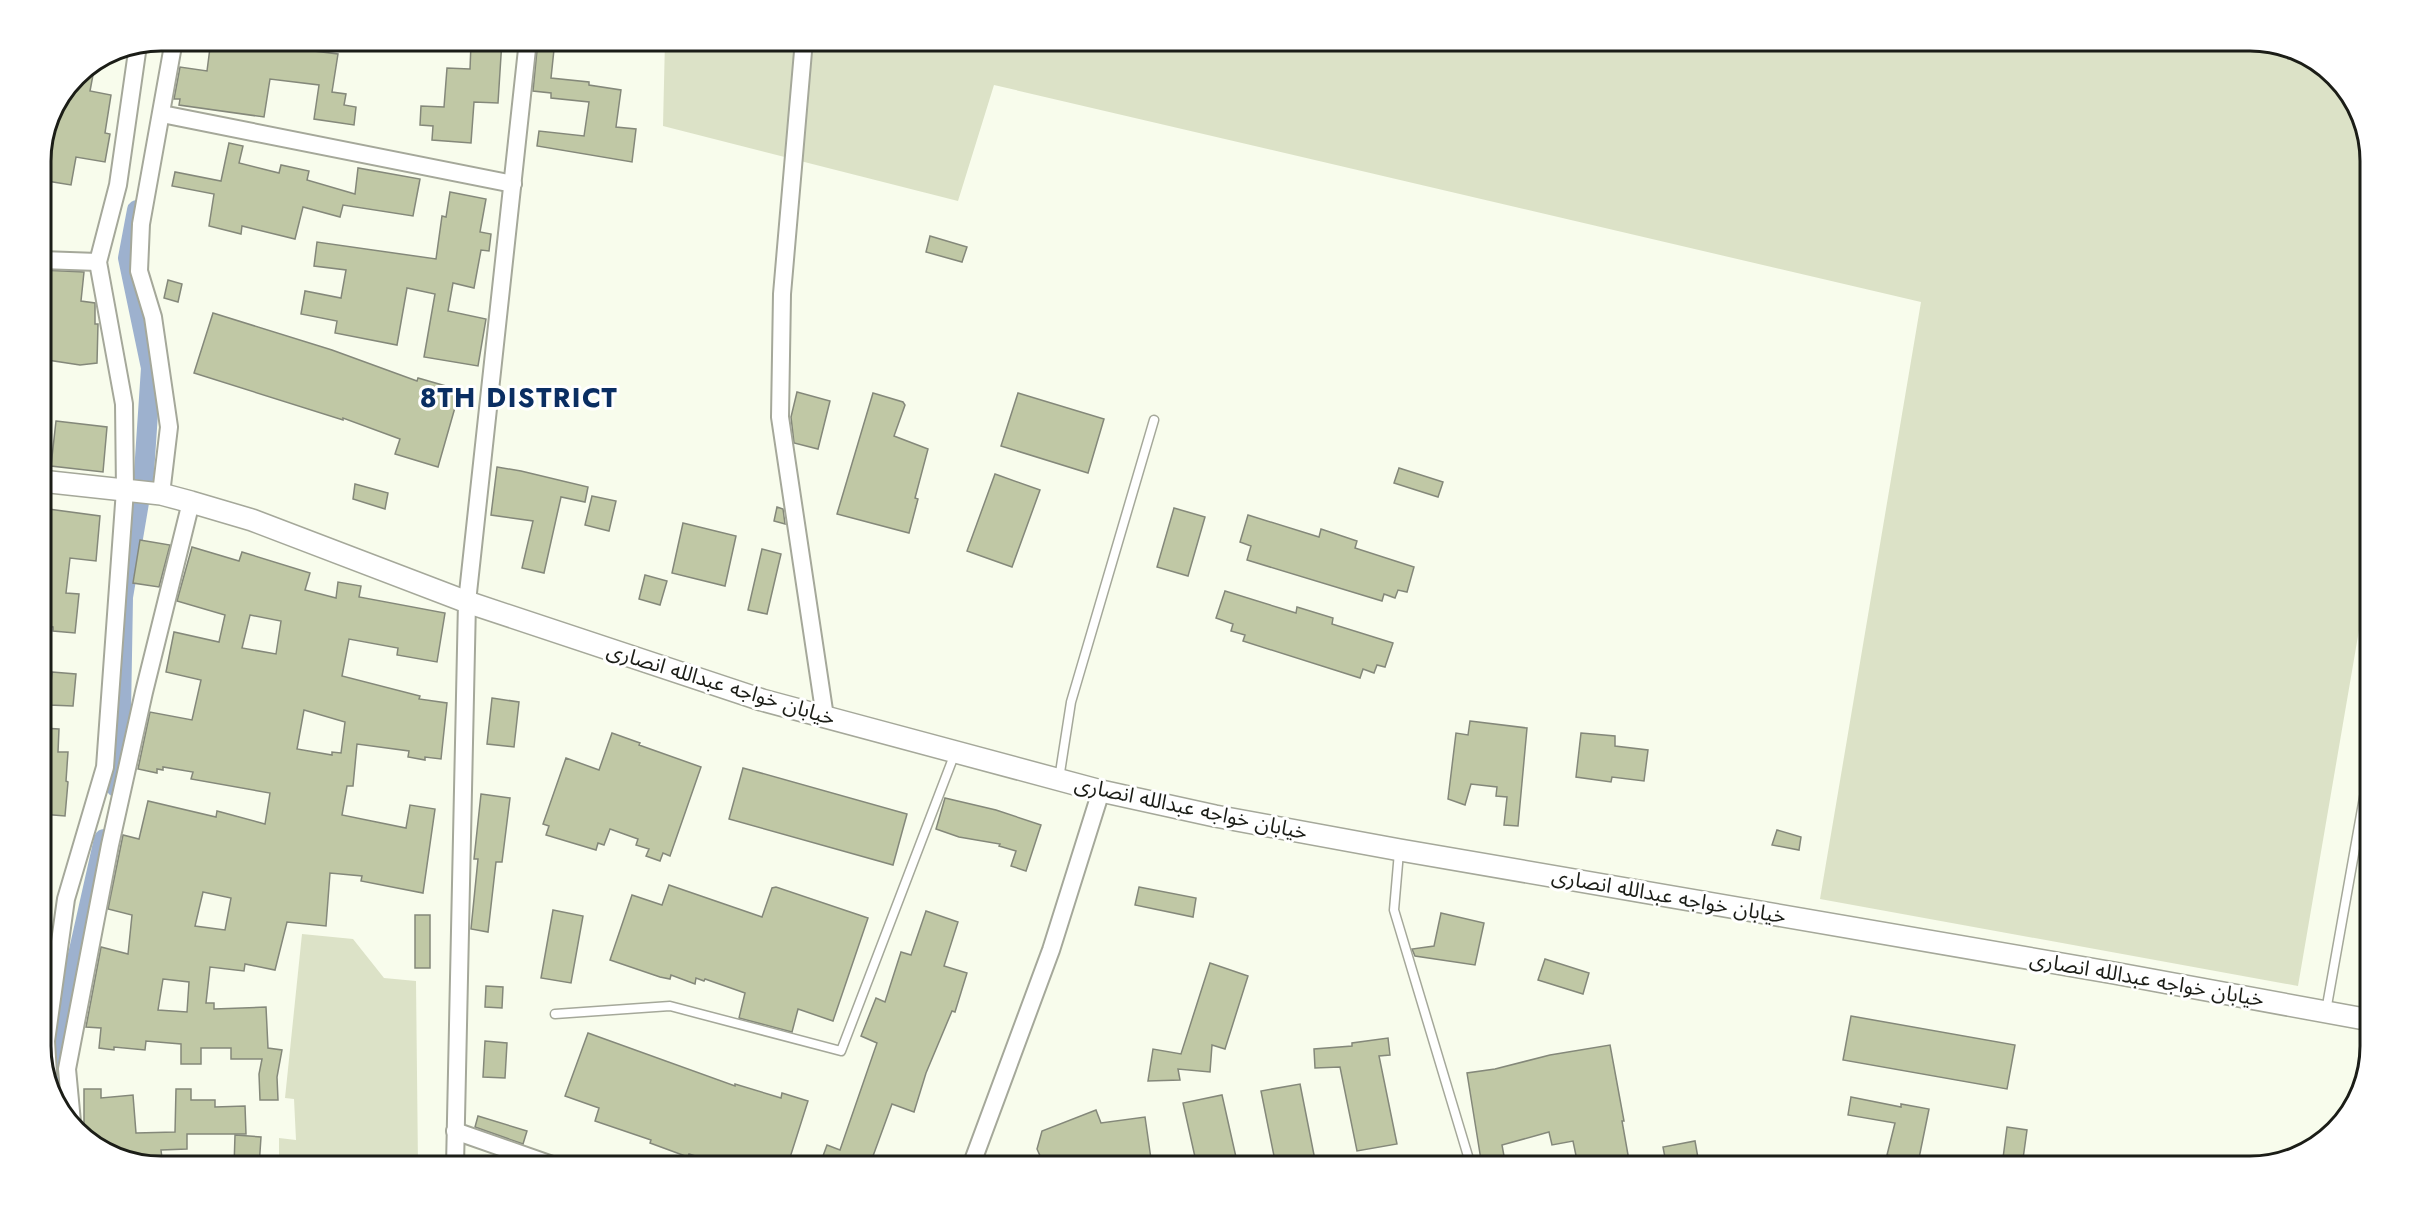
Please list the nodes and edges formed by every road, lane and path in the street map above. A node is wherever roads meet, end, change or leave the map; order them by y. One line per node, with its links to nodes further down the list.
1 (172, 51): 5 (street)
2 (527, 51): 6 (street)
3 (803, 51): 15 (street)
4 (137, 54): 8 (street)
5 (162, 114): 6 (street); 12 (street)
6 (513, 184): 14 (street)
7 (51, 260): 8 (street)
8 (98, 262): 11 (street)
9 (1154, 420): 17 (lane)
10 (51, 482): 11 (street, خیابان خواجه عبدالله انصاری)
11 (125, 490): 12 (street, خیابان خواجه عبدالله انصاری); 21 (street)
12 (160, 494): 13 (street, خیابان خواجه عبدالله انصاری)
13 (191, 502): 14 (street, خیابان خواجه عبدالله انصاری); 25 (street)
14 (467, 602): 15 (street, خیابان خواجه عبدالله انصاری); 26 (street)
15 (825, 717): 16 (street, خیابان خواجه عبدالله انصاری)
16 (955, 753): 17 (street, خیابان خواجه عبدالله انصاری); 23 (lane)
17 (1059, 780): 18 (street, خیابان خواجه عبدالله انصاری)
18 (1101, 790): 20 (street, خیابان خواجه عبدالله انصاری); 29 (street)
19 (2360, 820): 22 (lane)
20 (1400, 850): 22 (street, خیابان خواجه عبدالله انصاری); 30 (lane)
21 (51, 1006)
22 (2326, 1011): 24 (street, خیابان خواجه عبدالله انصاری)
23 (555, 1014)
24 (2360, 1018)
25 (71, 1108)
26 (455, 1131): 27 (street); 28 (street)
27 (455, 1156)
28 (524, 1156)
29 (975, 1156)
30 (1467, 1156)

